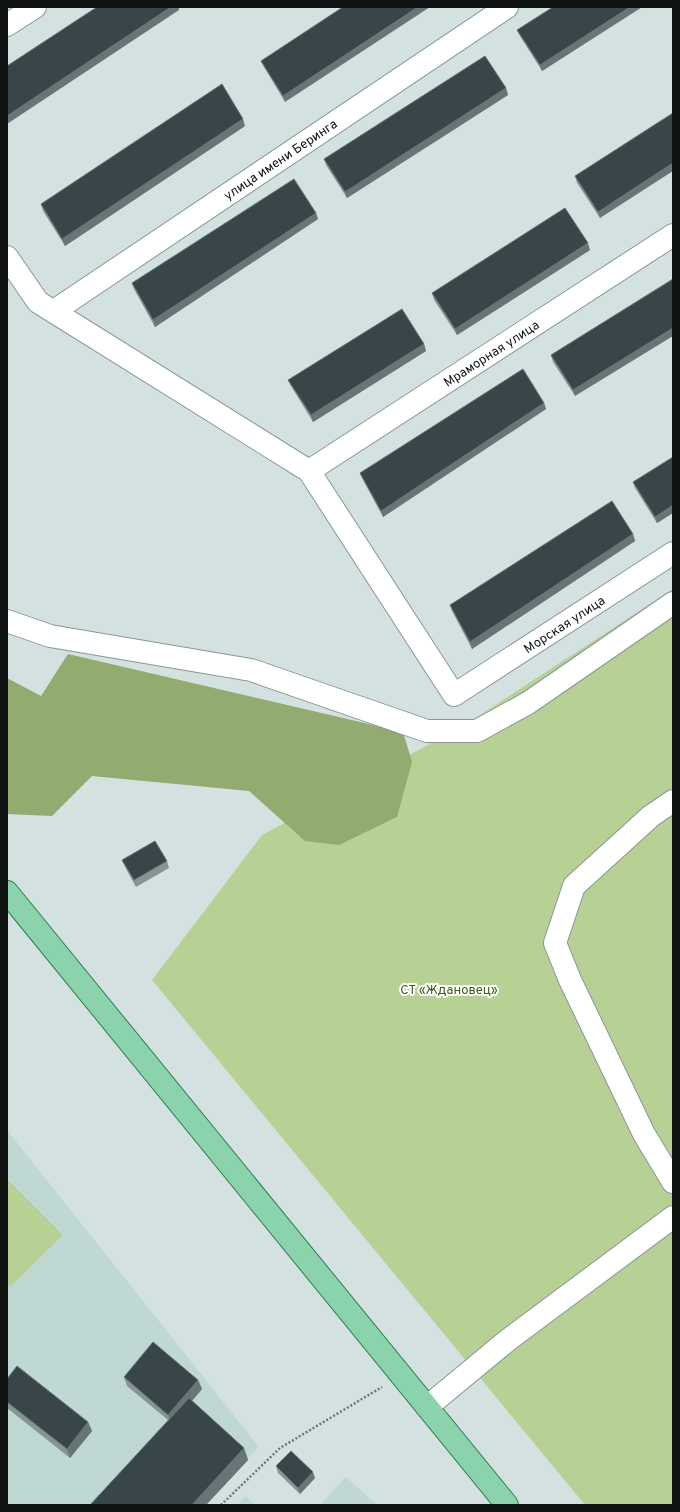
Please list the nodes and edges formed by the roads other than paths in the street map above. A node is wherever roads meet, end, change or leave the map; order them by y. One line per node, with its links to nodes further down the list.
1 (35, 7): 3 (street)
2 (507, 7): 6 (street, улица имени Беринга)
3 (7, 25)
4 (673, 235): 7 (street, Мраморная улица)
5 (7, 257): 6 (street)
6 (54, 311): 7 (street)
7 (309, 471): 8 (street, Морская улица)
8 (673, 553)
9 (673, 603): 10 (street)
10 (7, 621)
11 (673, 801): 13 (street)
12 (7, 892): 15 (main road)
13 (673, 1182)
14 (673, 1217): 15 (street)
15 (427, 1407): 16 (main road)
16 (507, 1505)

